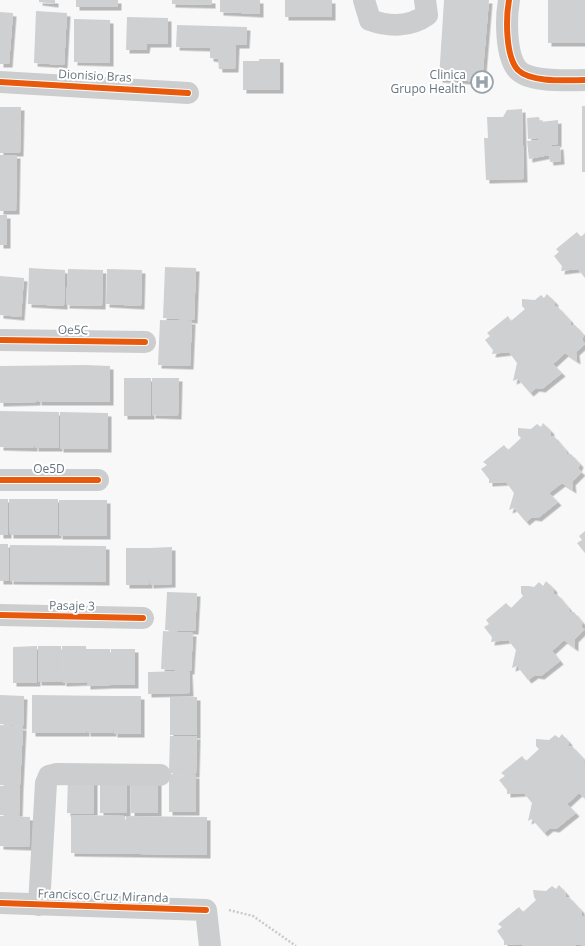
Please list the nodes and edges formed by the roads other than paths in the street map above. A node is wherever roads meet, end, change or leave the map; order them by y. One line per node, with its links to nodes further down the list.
1 (364, 0): 2 (street)
2 (425, 0)
3 (509, 0): 4 (street)
4 (585, 80)
5 (0, 82): 6 (street, Dionisio Bras)
6 (188, 92)
7 (0, 340): 8 (street, Oe5C)
8 (145, 342)
9 (0, 480): 10 (street, Oe5D)
10 (98, 480)
11 (0, 615): 12 (street, Pasaje 3)
12 (144, 618)
13 (160, 774): 15 (street)
14 (0, 903): 15 (street, Francisco Cruz Miranda)
15 (38, 905): 16 (street, Francisco Cruz Miranda)
16 (210, 946)

